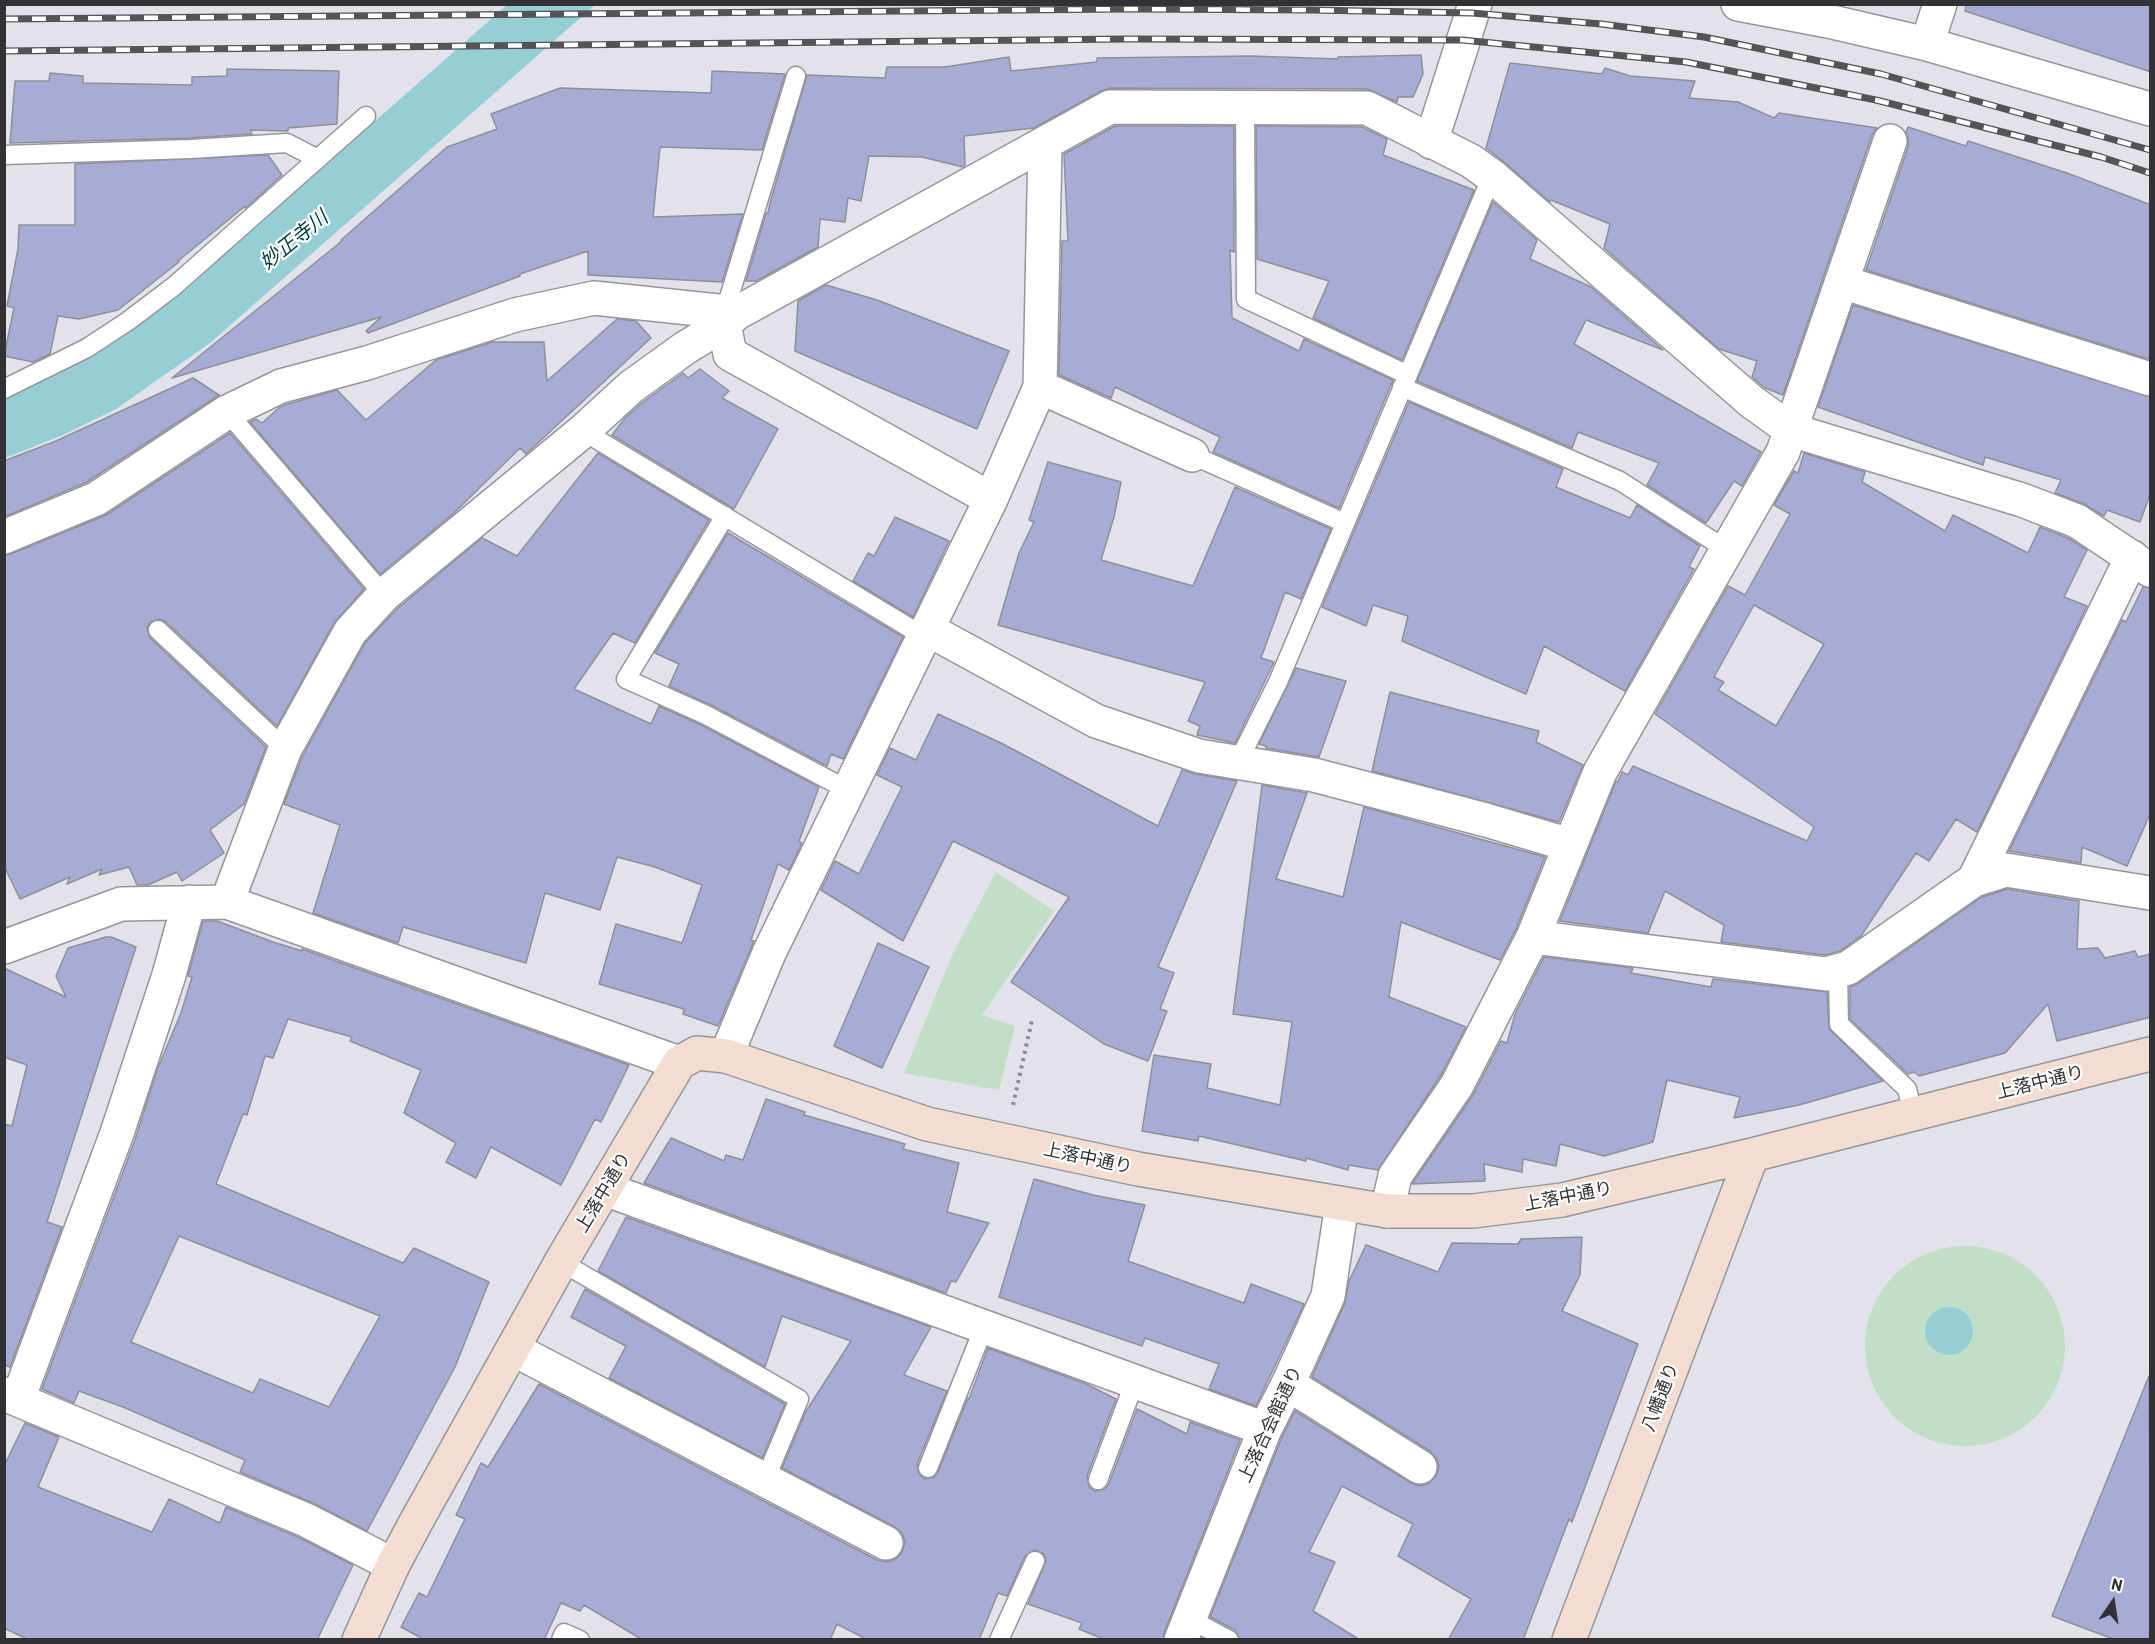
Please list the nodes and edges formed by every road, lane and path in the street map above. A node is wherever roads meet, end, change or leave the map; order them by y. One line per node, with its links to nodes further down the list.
1 (1475, 4): 10 (street)
2 (1738, 4): 4 (street)
3 (1940, 4): 4 (street)
4 (1927, 44): 7 (street)
5 (796, 76): 16 (lane)
6 (1245, 108): 10 (street); 11 (street); 18 (lane)
7 (2151, 110)
8 (366, 116): 13 (lane)
9 (1890, 141): 15 (street)
10 (1431, 142): 14 (street)
11 (1045, 144): 16 (street); 19 (street)
12 (4, 155): 13 (lane)
13 (318, 159): 20 (lane)
14 (1492, 176): 18 (lane); 22 (street)
15 (1842, 282): 17 (street); 22 (street)
16 (729, 316): 21 (street); 23 (street); 25 (street)
17 (2151, 379)
18 (1405, 381): 27 (lane); 29 (lane)
19 (1040, 387): 24 (street); 25 (street)
20 (4, 389)
21 (227, 412): 28 (street); 31 (lane)
22 (1791, 430): 29 (street); 30 (street)
23 (583, 431): 26 (lane); 31 (street)
24 (1192, 455): 27 (lane)
25 (991, 499): 33 (street)
26 (725, 516): 33 (lane); 36 (lane)
27 (1345, 523): 35 (lane)
28 (4, 537)
29 (1727, 550): 37 (street)
30 (2145, 565): 38 (street)
31 (384, 595): 34 (street)
32 (158, 630): 34 (lane)
33 (925, 632): 35 (street); 36 (street)
34 (285, 749): 41 (street)
35 (1238, 762): 37 (street)
36 (848, 790): 47 (street)
37 (1570, 845): 42 (street)
38 (1974, 880): 39 (street); 44 (street)
39 (2151, 893)
40 (189, 902): 41 (street); 43 (street); 60 (street)
41 (227, 903): 48 (street)
42 (1533, 937): 44 (street); 54 (street)
43 (4, 947)
44 (1839, 971): 49 (lane)
45 (1032, 1020): 50 (path)
46 (2151, 1053): 49 (street, 上落中通り)
47 (726, 1056): 48 (street, 上落中通り); 50 (street, 上落中通り)
48 (679, 1063): 52 (street, 上落中通り)
49 (1913, 1114): 51 (street, 上落中通り)
50 (1006, 1141): 53 (street, 上落中通り)
51 (1752, 1155): 54 (street, 上落中通り); 75 (street, 八幡通り)
52 (604, 1189): 55 (street, 上落中通り); 56 (street)
53 (1342, 1204): 54 (street, 上落中通り); 59 (street, 上落合会館通り)
54 (1387, 1211)
55 (561, 1262): 57 (street, 上落中通り); 65 (lane)
56 (984, 1327): 58 (street); 63 (lane)
57 (513, 1349): 65 (street); 68 (street, 上落中通り)
58 (1135, 1381): 61 (street); 64 (lane)
59 (1288, 1384): 61 (street, 上落合会館通り); 62 (street)
60 (11, 1397): 68 (street)
61 (1265, 1429): 69 (street, 上落合会館通り)
62 (1420, 1467)
63 (928, 1468)
64 (1098, 1479)
65 (765, 1480): 66 (street)
66 (885, 1543)
67 (1035, 1561): 73 (lane)
68 (393, 1565): 70 (street, 上落中通り)
69 (1184, 1629): 74 (lane)
70 (359, 1640)
71 (561, 1640): 72 (lane)
72 (580, 1640)
73 (999, 1640)
74 (1229, 1640)
75 (1569, 1640)

